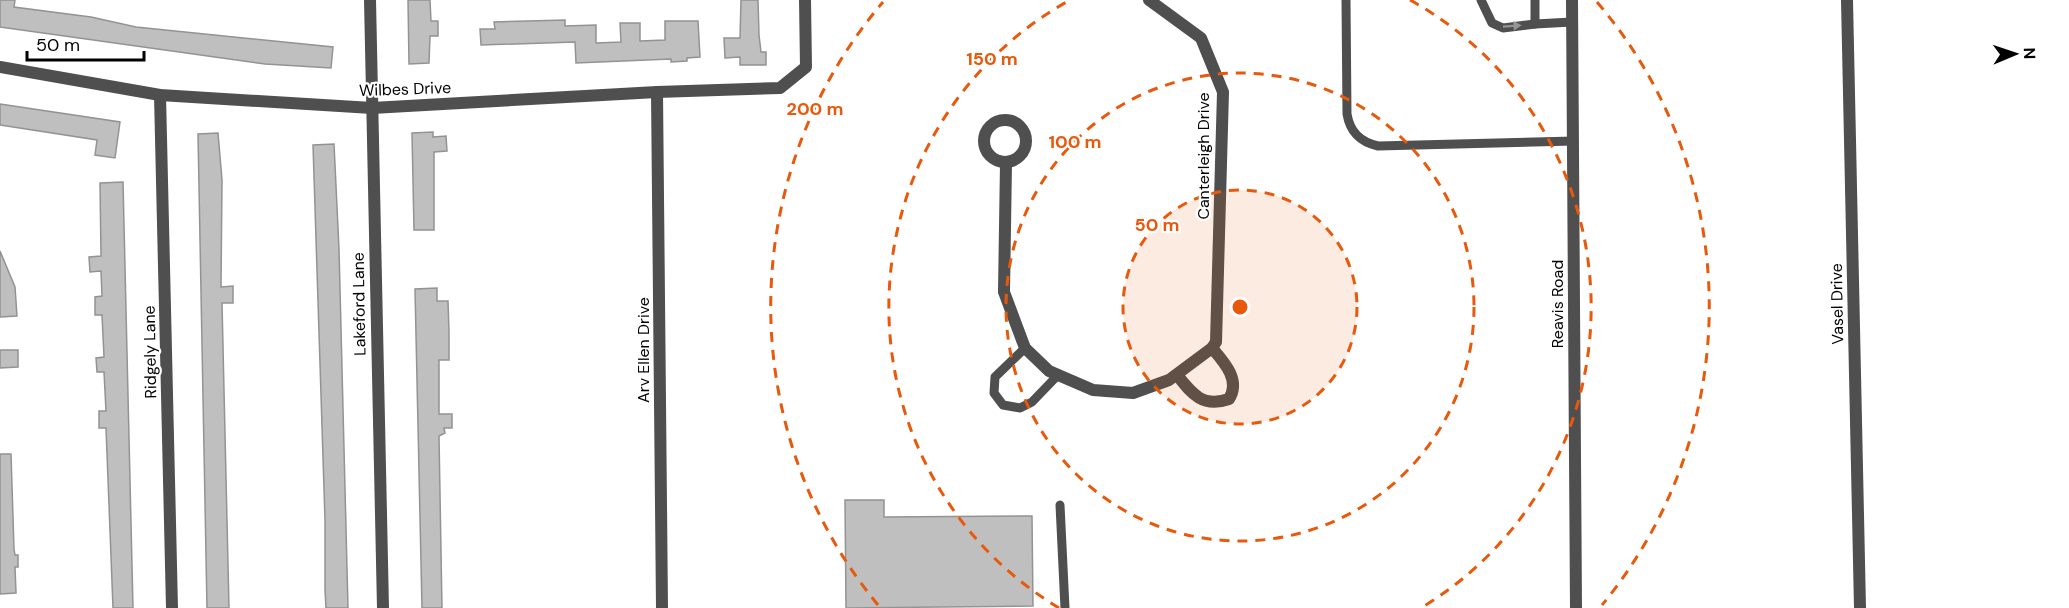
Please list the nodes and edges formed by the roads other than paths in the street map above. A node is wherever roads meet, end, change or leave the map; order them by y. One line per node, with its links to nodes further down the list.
1 (370, 0): 14 (street, Lakeford Lane)
2 (806, 0): 12 (street, Wilbes Drive)
3 (1149, 0): 17 (street, Canterleigh Drive)
4 (1346, 0): 15 (lane)
5 (1481, 0): 10 (lane, one-way to 10)
6 (1535, 0): 10 (lane)
7 (1572, 0): 9 (street, Reavis Road)
8 (1847, 0): 27 (street, Vasel Drive)
9 (1572, 22): 10 (lane); 15 (street, Reavis Road)
10 (1535, 24)
11 (0, 67): 13 (street, Wilbes Drive)
12 (657, 92): 14 (street, Wilbes Drive); 24 (street, Arv Ellen Drive)
13 (160, 95): 14 (street, Wilbes Drive); 22 (street, Ridgely Lane)
14 (372, 108): 23 (street, Lakeford Lane)
15 (1574, 141): 26 (street, Reavis Road)
16 (1006, 163): 18 (street)
17 (1214, 345): 20 (street); 20 (street)
18 (1025, 348): 19 (street); 19 (lane)
19 (1058, 375): 20 (street)
20 (1176, 375)
21 (1060, 505): 25 (lane)
22 (172, 608)
23 (383, 608)
24 (662, 608)
25 (1065, 608)
26 (1576, 608)
27 (1860, 608)

